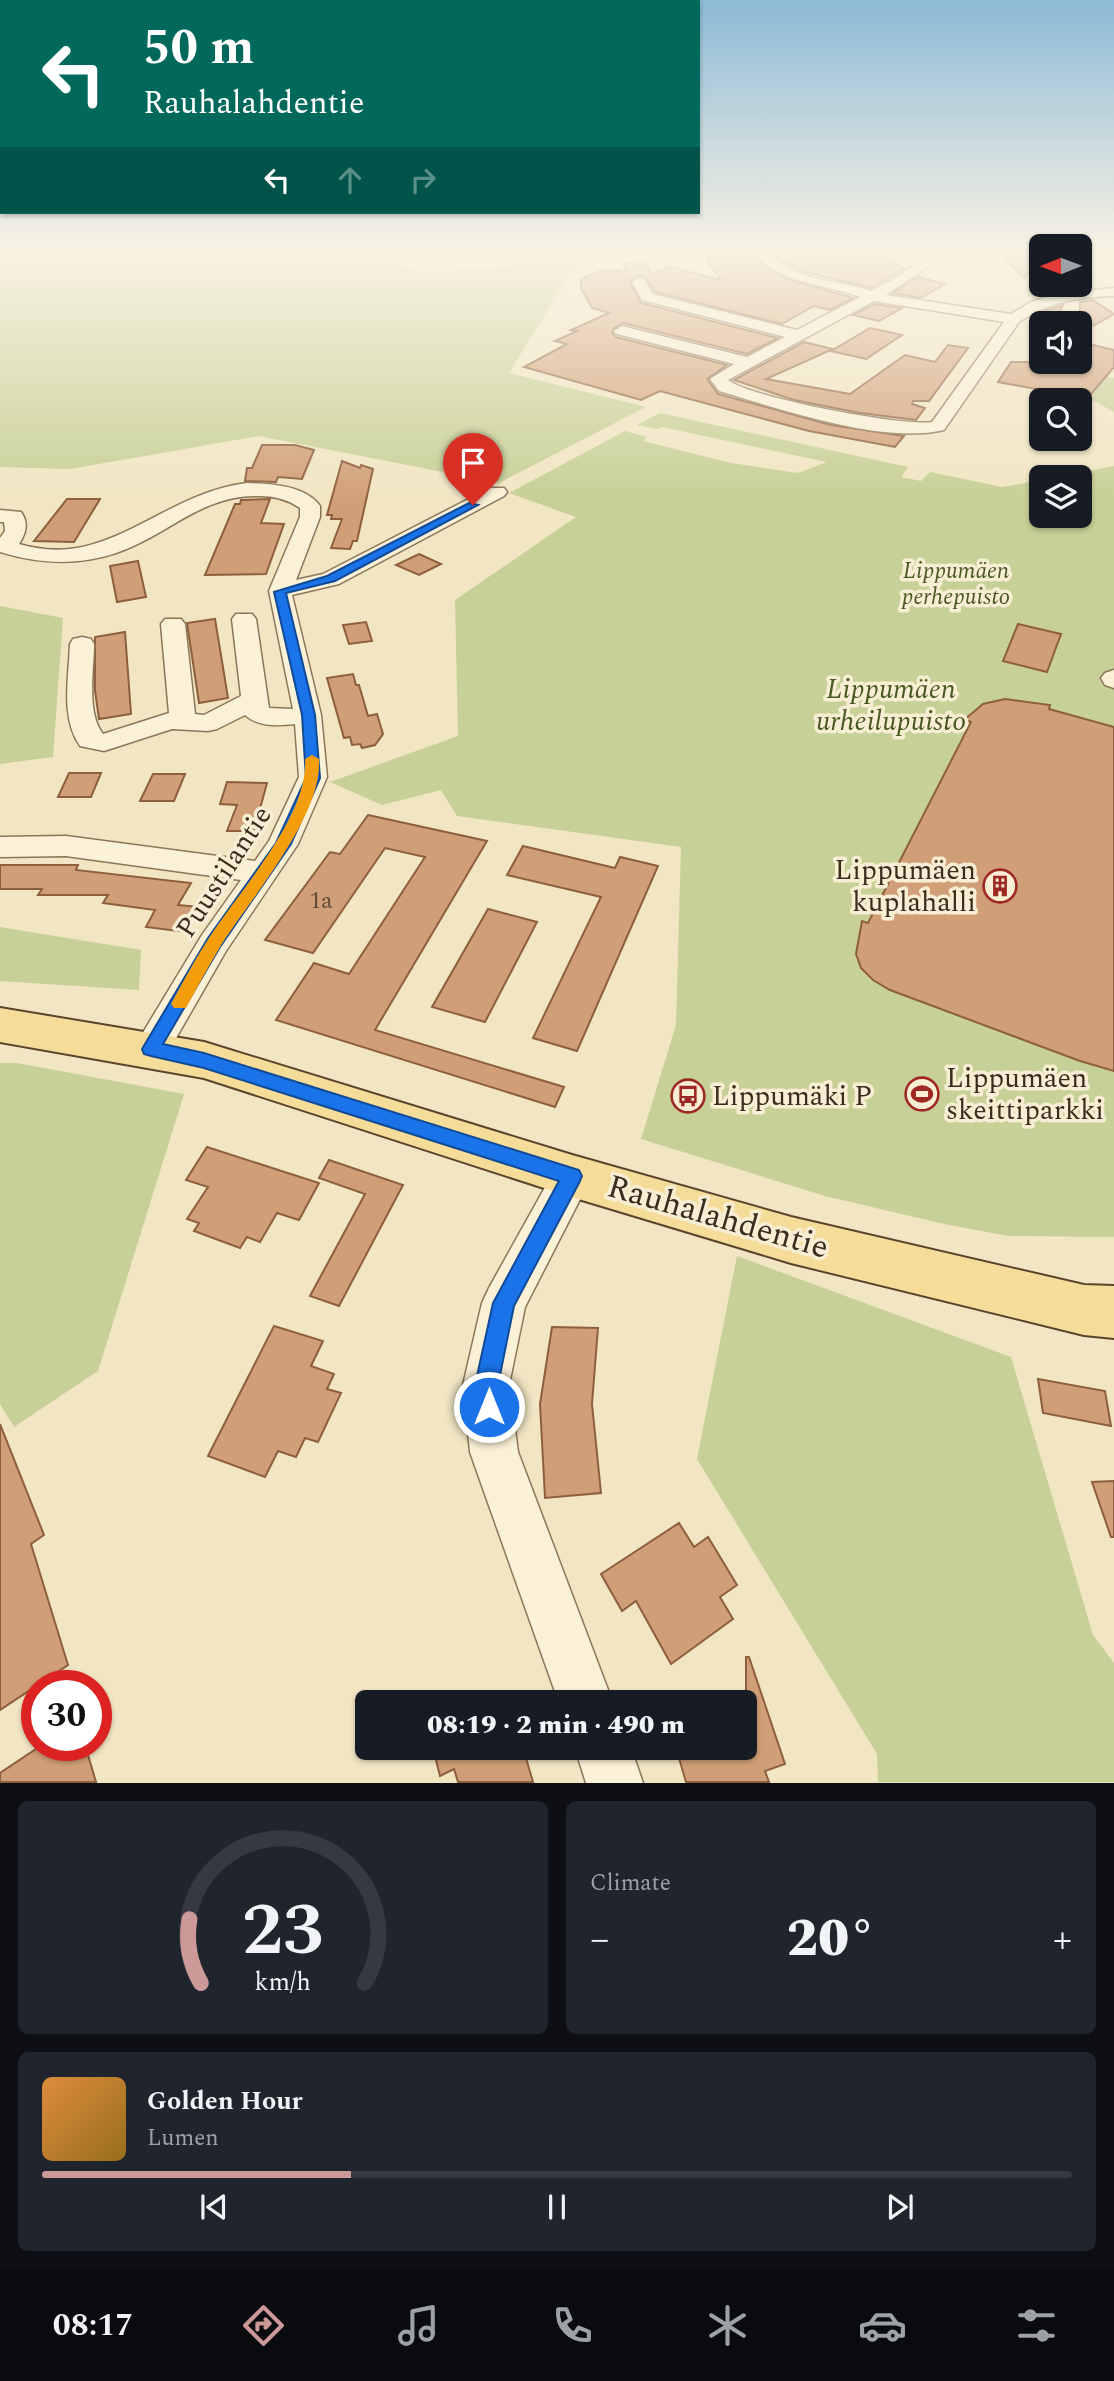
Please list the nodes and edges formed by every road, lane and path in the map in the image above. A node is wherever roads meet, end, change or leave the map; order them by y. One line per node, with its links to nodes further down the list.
1 (635, 334): 5 (street)
2 (794, 334): 4 (street)
3 (1003, 334): 5 (street)
4 (797, 335): 5 (street)
5 (748, 362)
6 (497, 492): 9 (street)
7 (0, 516): 8 (street)
8 (3, 545): 9 (street)
9 (280, 592): 14 (street, Puustilantie)
10 (244, 620): 13 (street)
11 (173, 624): 15 (street)
12 (82, 644): 15 (street)
13 (256, 699): 14 (street); 15 (street)
14 (308, 715): 17 (street, Puustilantie)
15 (183, 722)
16 (0, 847): 17 (street)
17 (265, 873): 19 (street, Puustilantie)
18 (0, 1026): 19 (main road, Rauhalahdentie)
19 (151, 1049): 20 (main road, Rauhalahdentie)
20 (572, 1176): 21 (main road, Rauhalahdentie); 22 (street)
21 (1114, 1312)
22 (581, 1690)
23 (607, 1760): 24 (street)
24 (615, 1783)

